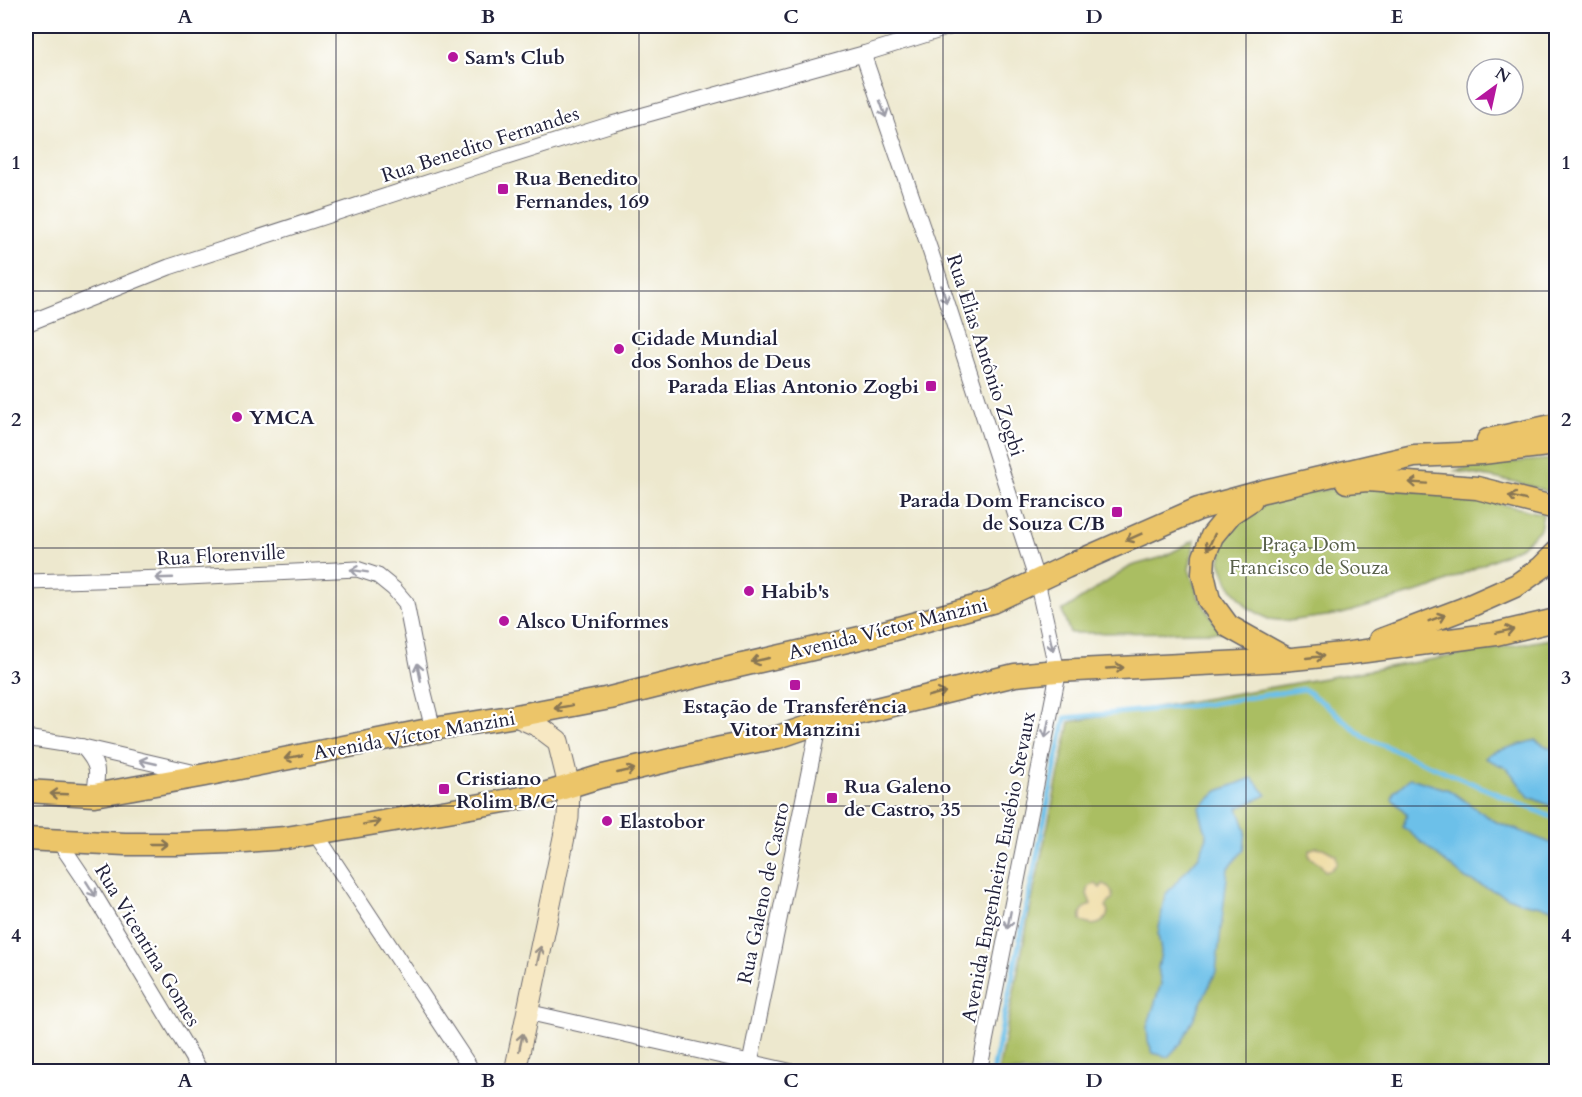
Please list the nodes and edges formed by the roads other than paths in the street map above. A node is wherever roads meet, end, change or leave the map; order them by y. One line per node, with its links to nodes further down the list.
1 (953, 26): 2 (street, Rua Benedito Fernandes)
2 (863, 54): 3 (street, Rua Benedito Fernandes); 10 (street, Rua Elias Antônio Zogbi, one-way to 10)
3 (26, 324)
4 (1557, 424): 6 (main road)
5 (1557, 444): 6 (main road, Avenida Víctor Manzini)
6 (1414, 456): 7 (main road, Avenida Víctor Manzini)
7 (1268, 490): 8 (main road, one-way to 7); 10 (main road, Avenida Víctor Manzini, one-way to 10); 14 (main road, one-way to 14)
8 (1557, 508)
9 (1557, 553): 13 (main road, one-way to 9)
10 (1037, 581): 15 (street, Rua Elias Antônio Zogbi, one-way to 15); 16 (main road, Avenida Víctor Manzini, one-way to 16)
11 (26, 582): 18 (street, Rua Florenville, one-way to 11)
12 (1557, 620): 13 (main road, one-way to 12)
13 (1343, 654): 14 (main road, one-way to 13)
14 (1287, 659): 15 (main road, one-way to 14)
15 (1057, 671): 17 (main road, one-way to 15); 34 (street, Avenida Engenheiro Eusébio Stevaux, one-way to 34)
16 (516, 716): 18 (main road, Avenida Víctor Manzini); 22 (street)
17 (819, 723): 22 (main road, one-way to 17); 29 (street, Rua Galeno de Castro)
18 (432, 729): 21 (main road, Avenida Víctor Manzini, one-way to 21)
19 (26, 738): 20 (street, Avenida Víctor Manzini)
20 (83, 747): 21 (street, Avenida Víctor Manzini, one-way to 20); 24 (street)
21 (205, 775): 24 (main road, Avenida Víctor Manzini)
22 (569, 786): 25 (main road, one-way to 22); 28 (street, one-way to 22)
23 (26, 791): 24 (main road, Avenida Víctor Manzini, one-way to 23)
24 (94, 795)
25 (315, 833): 27 (main road, one-way to 25); 31 (street)
26 (26, 839): 27 (main road)
27 (58, 840): 30 (street, Rua Vicentina Gomes, one-way to 30)
28 (527, 1012): 29 (street); 32 (street, one-way to 28)
29 (749, 1067): 33 (street)
30 (201, 1071)
31 (473, 1071)
32 (515, 1071)
33 (793, 1071)
34 (979, 1071)

